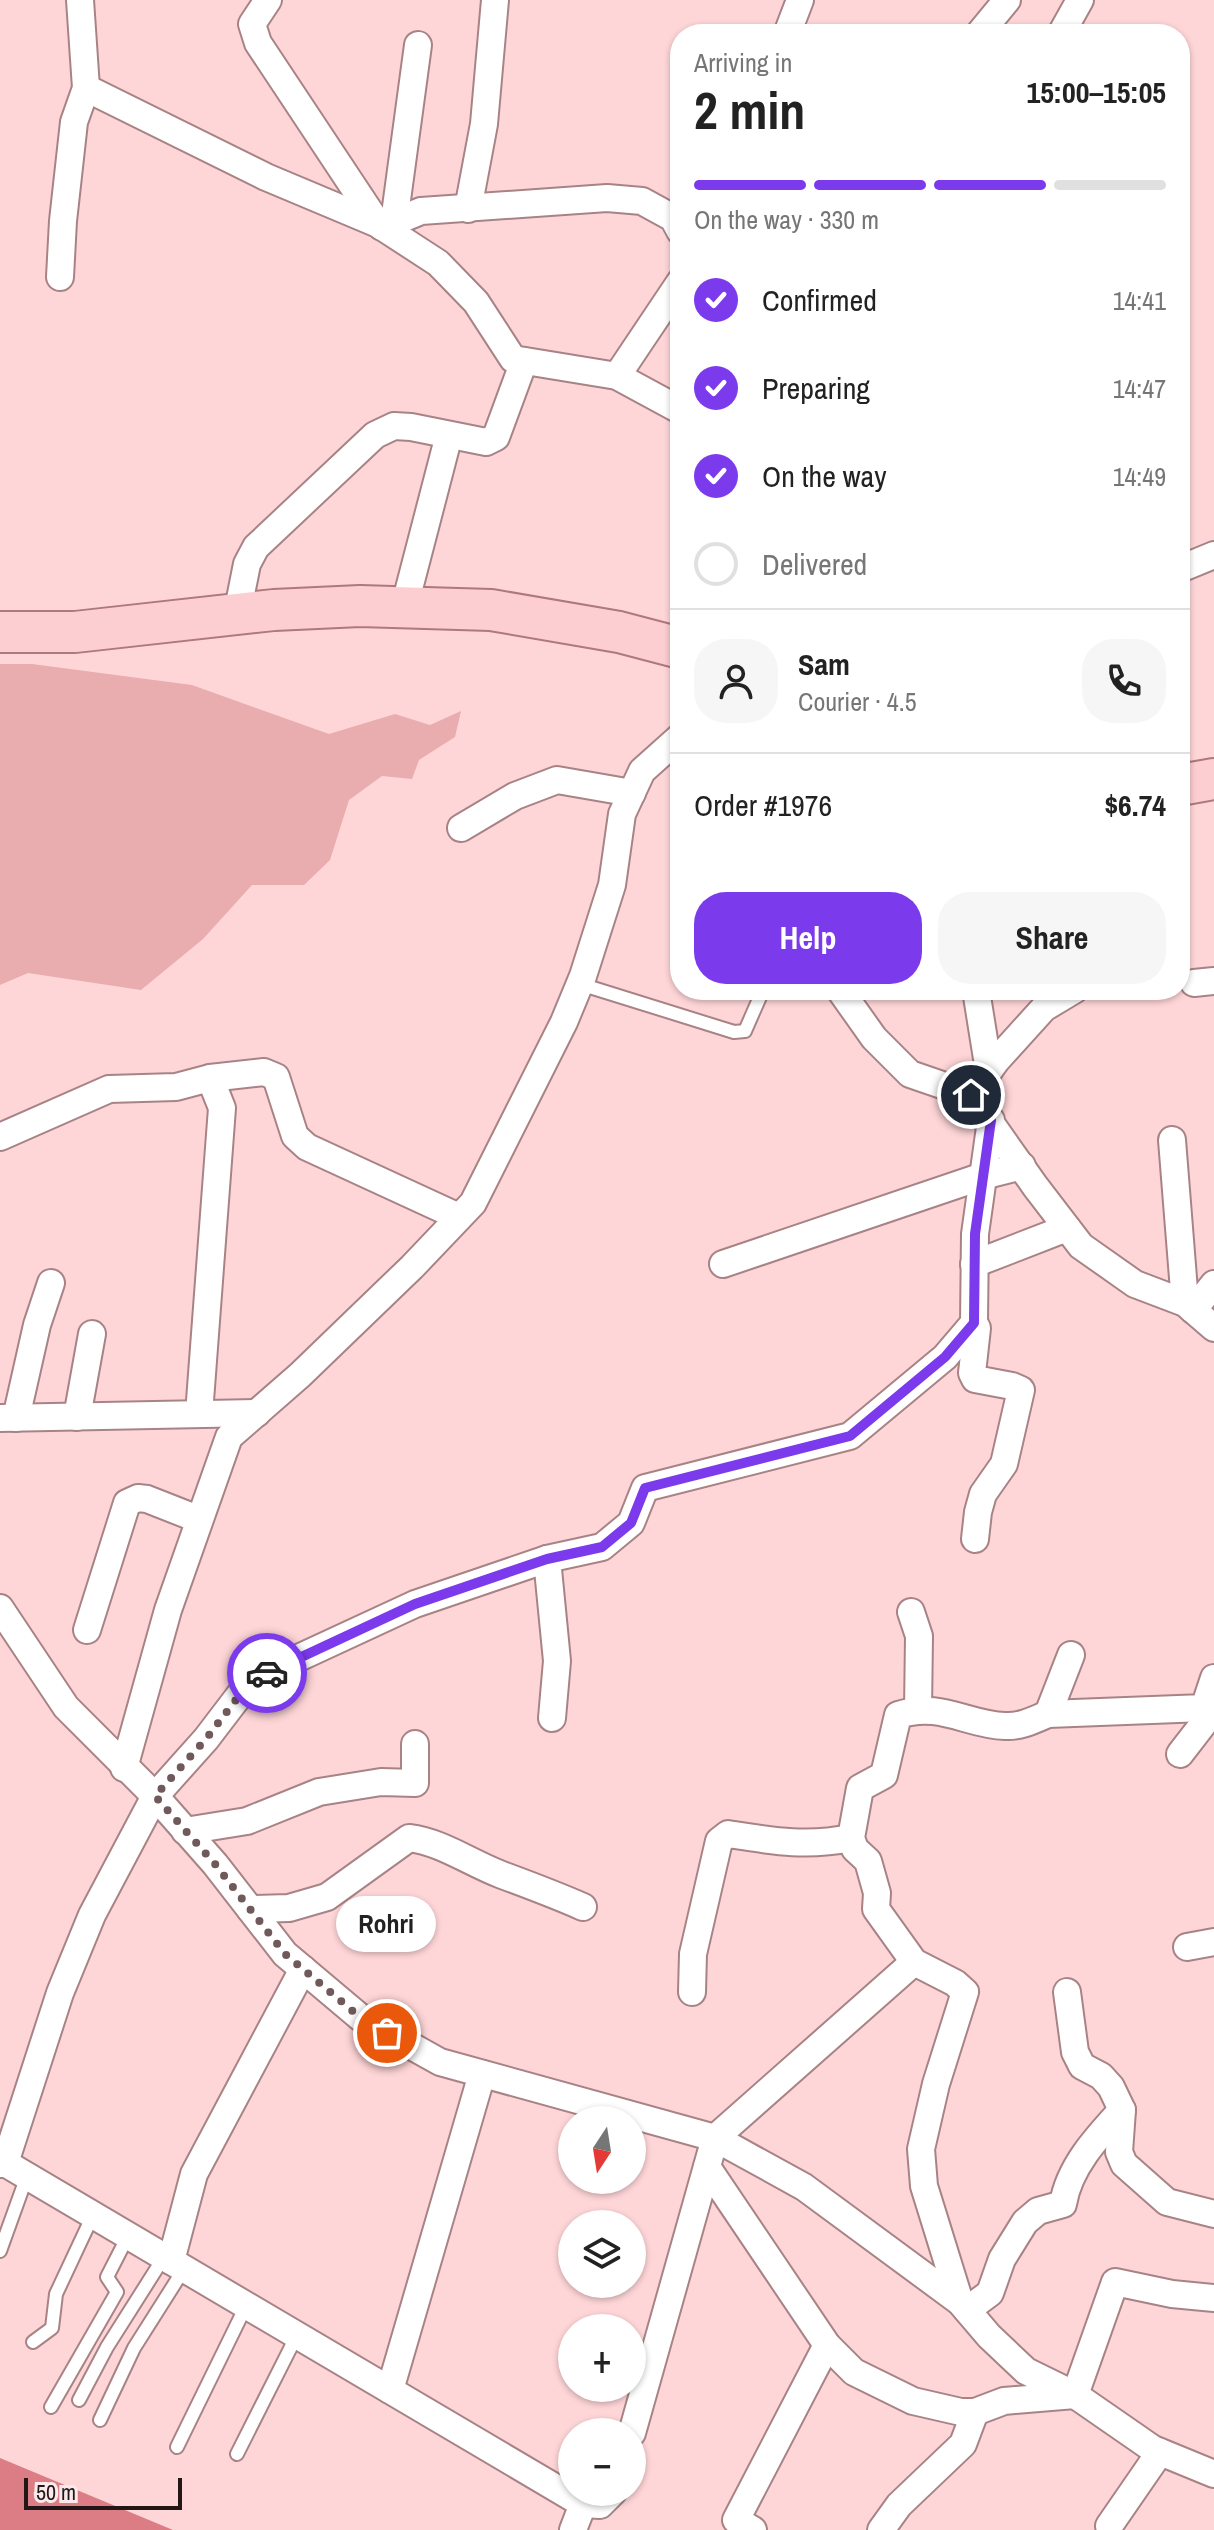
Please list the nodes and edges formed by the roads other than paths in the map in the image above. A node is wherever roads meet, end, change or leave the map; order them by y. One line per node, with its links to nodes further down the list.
1 (80, 0): 11 (street)
2 (268, 0): 14 (street)
3 (495, 0): 12 (street)
4 (800, 0): 7 (street)
5 (1007, 0): 8 (street)
6 (1080, 0): 9 (street)
7 (791, 24)
8 (987, 24)
9 (1067, 24)
10 (418, 45): 14 (street)
11 (86, 88): 14 (street); 15 (street)
12 (468, 209): 13 (street); 14 (street)
13 (670, 216)
14 (385, 224): 17 (street)
15 (60, 277)
16 (670, 297): 18 (street)
17 (524, 361): 18 (street); 20 (street)
18 (617, 376): 19 (street)
19 (670, 407)
20 (449, 435): 23 (street); 25 (street)
21 (1214, 555): 22 (street)
22 (1190, 565)
23 (404, 608): 25 (main road); 28 (main road)
24 (0, 610): 26 (main road)
25 (237, 614): 26 (main road)
26 (173, 621): 27 (main road)
27 (0, 632)
28 (670, 645)
29 (670, 746): 32 (street)
30 (1214, 779): 31 (main road)
31 (1190, 783)
32 (632, 793): 33 (street); 34 (street)
33 (461, 828)
34 (580, 984): 35 (lane); 47 (street)
35 (759, 1000)
36 (847, 1000): 41 (street)
37 (978, 1000): 39 (street)
38 (1057, 1000): 39 (street)
39 (989, 1071): 41 (street)
40 (210, 1078): 43 (street); 47 (street); 58 (street)
41 (971, 1095): 42 (street)
42 (991, 1120): 45 (street); 46 (street)
43 (0, 1137)
44 (1172, 1140): 53 (street)
45 (1022, 1166): 46 (street); 48 (street)
46 (983, 1176): 49 (street); 50 (street)
47 (459, 1217): 57 (street)
48 (1067, 1228): 50 (street); 53 (street)
49 (723, 1264)
50 (974, 1264): 54 (street)
51 (51, 1283): 60 (street)
52 (1214, 1284): 53 (street)
53 (1189, 1306): 55 (street)
54 (974, 1323): 62 (street); 63 (street)
55 (1214, 1328)
56 (92, 1334): 59 (street)
57 (257, 1413): 58 (street); 61 (street)
58 (199, 1414): 59 (street)
59 (77, 1417): 60 (street)
60 (8, 1418)
61 (198, 1519): 66 (street); 75 (street)
62 (975, 1539)
63 (547, 1559): 71 (street); 76 (street)
64 (0, 1608): 75 (street)
65 (911, 1612): 69 (street)
66 (87, 1630)
67 (1071, 1655): 70 (street)
68 (1214, 1678): 72 (street)
69 (918, 1711): 70 (street); 78 (street)
70 (1048, 1714): 72 (street)
71 (552, 1718)
72 (1207, 1722): 74 (street)
73 (415, 1744): 77 (street)
74 (1180, 1754)
75 (124, 1768): 76 (street)
76 (155, 1796): 77 (street); 91 (street)
77 (185, 1831): 80 (street)
78 (851, 1838): 83 (street); 85 (street)
79 (583, 1907): 80 (street)
80 (250, 1909): 84 (street)
81 (1214, 1942): 82 (street)
82 (1187, 1947)
83 (914, 1962): 89 (street); 99 (street)
84 (303, 1969): 87 (street); 96 (street)
85 (692, 1992)
86 (1067, 1992): 88 (street)
87 (482, 2074): 89 (street); 103 (street)
88 (1122, 2110): 92 (street); 99 (street)
89 (715, 2138): 90 (street); 99 (street)
90 (707, 2167): 102 (street); 108 (street)
91 (11, 2168): 93 (street); 95 (lane)
92 (1214, 2214)
93 (93, 2215): 94 (street); 101 (lane)
94 (128, 2236): 96 (street); 106 (lane)
95 (0, 2251)
96 (173, 2262): 98 (street); 105 (lane); 109 (lane)
97 (1214, 2298): 104 (street)
98 (246, 2306): 100 (street); 110 (lane)
99 (964, 2306): 104 (street)
100 (297, 2335): 103 (street); 112 (lane)
101 (33, 2342)
102 (827, 2345): 107 (street); 117 (street)
103 (390, 2390): 114 (street)
104 (1075, 2395): 107 (street); 111 (street)
105 (79, 2400)
106 (51, 2407)
107 (975, 2412): 119 (street)
108 (636, 2418)
109 (100, 2420)
110 (177, 2447)
111 (1160, 2452): 113 (street); 116 (street)
112 (237, 2454)
113 (1214, 2474)
114 (558, 2489)
115 (582, 2506): 118 (street)
116 (1109, 2526)
117 (751, 2529)
118 (573, 2530)
119 (881, 2530)

